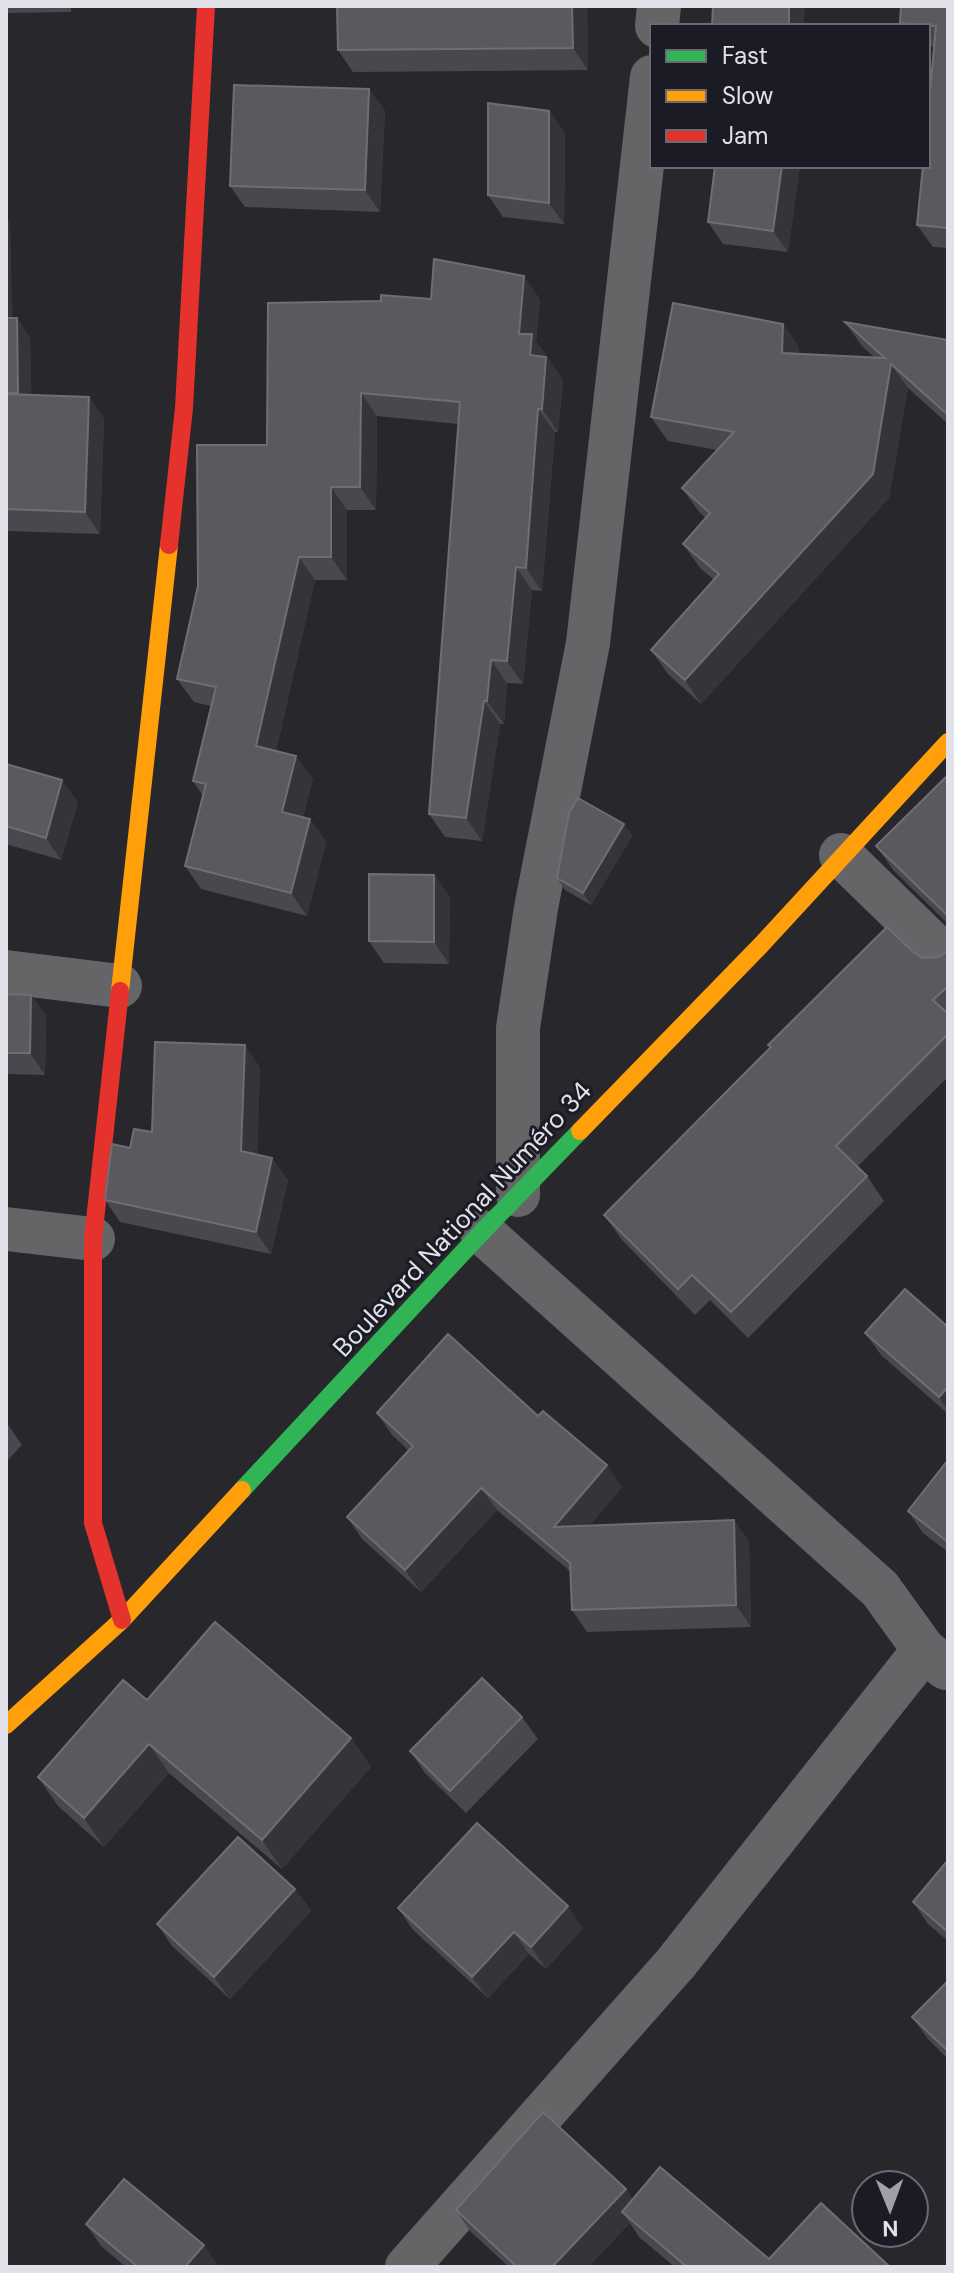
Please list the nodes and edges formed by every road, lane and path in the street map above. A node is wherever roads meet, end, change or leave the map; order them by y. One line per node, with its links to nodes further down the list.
1 (206, 6): 7 (street)
2 (650, 95): 8 (street)
3 (948, 742): 4 (street, Boulevard National Numéro 34)
4 (841, 855): 5 (street); 8 (street, Boulevard National Numéro 34)
5 (948, 959)
6 (6, 972): 7 (street)
7 (120, 986): 11 (street)
8 (518, 1195): 10 (street, Boulevard National Numéro 34)
9 (6, 1229): 11 (street)
10 (482, 1232): 12 (street, Boulevard National Numéro 34); 13 (street)
11 (93, 1239): 12 (street)
12 (122, 1620): 14 (street, Boulevard National Numéro 34)
13 (936, 1660): 15 (street)
14 (6, 1725)
15 (407, 2267)

